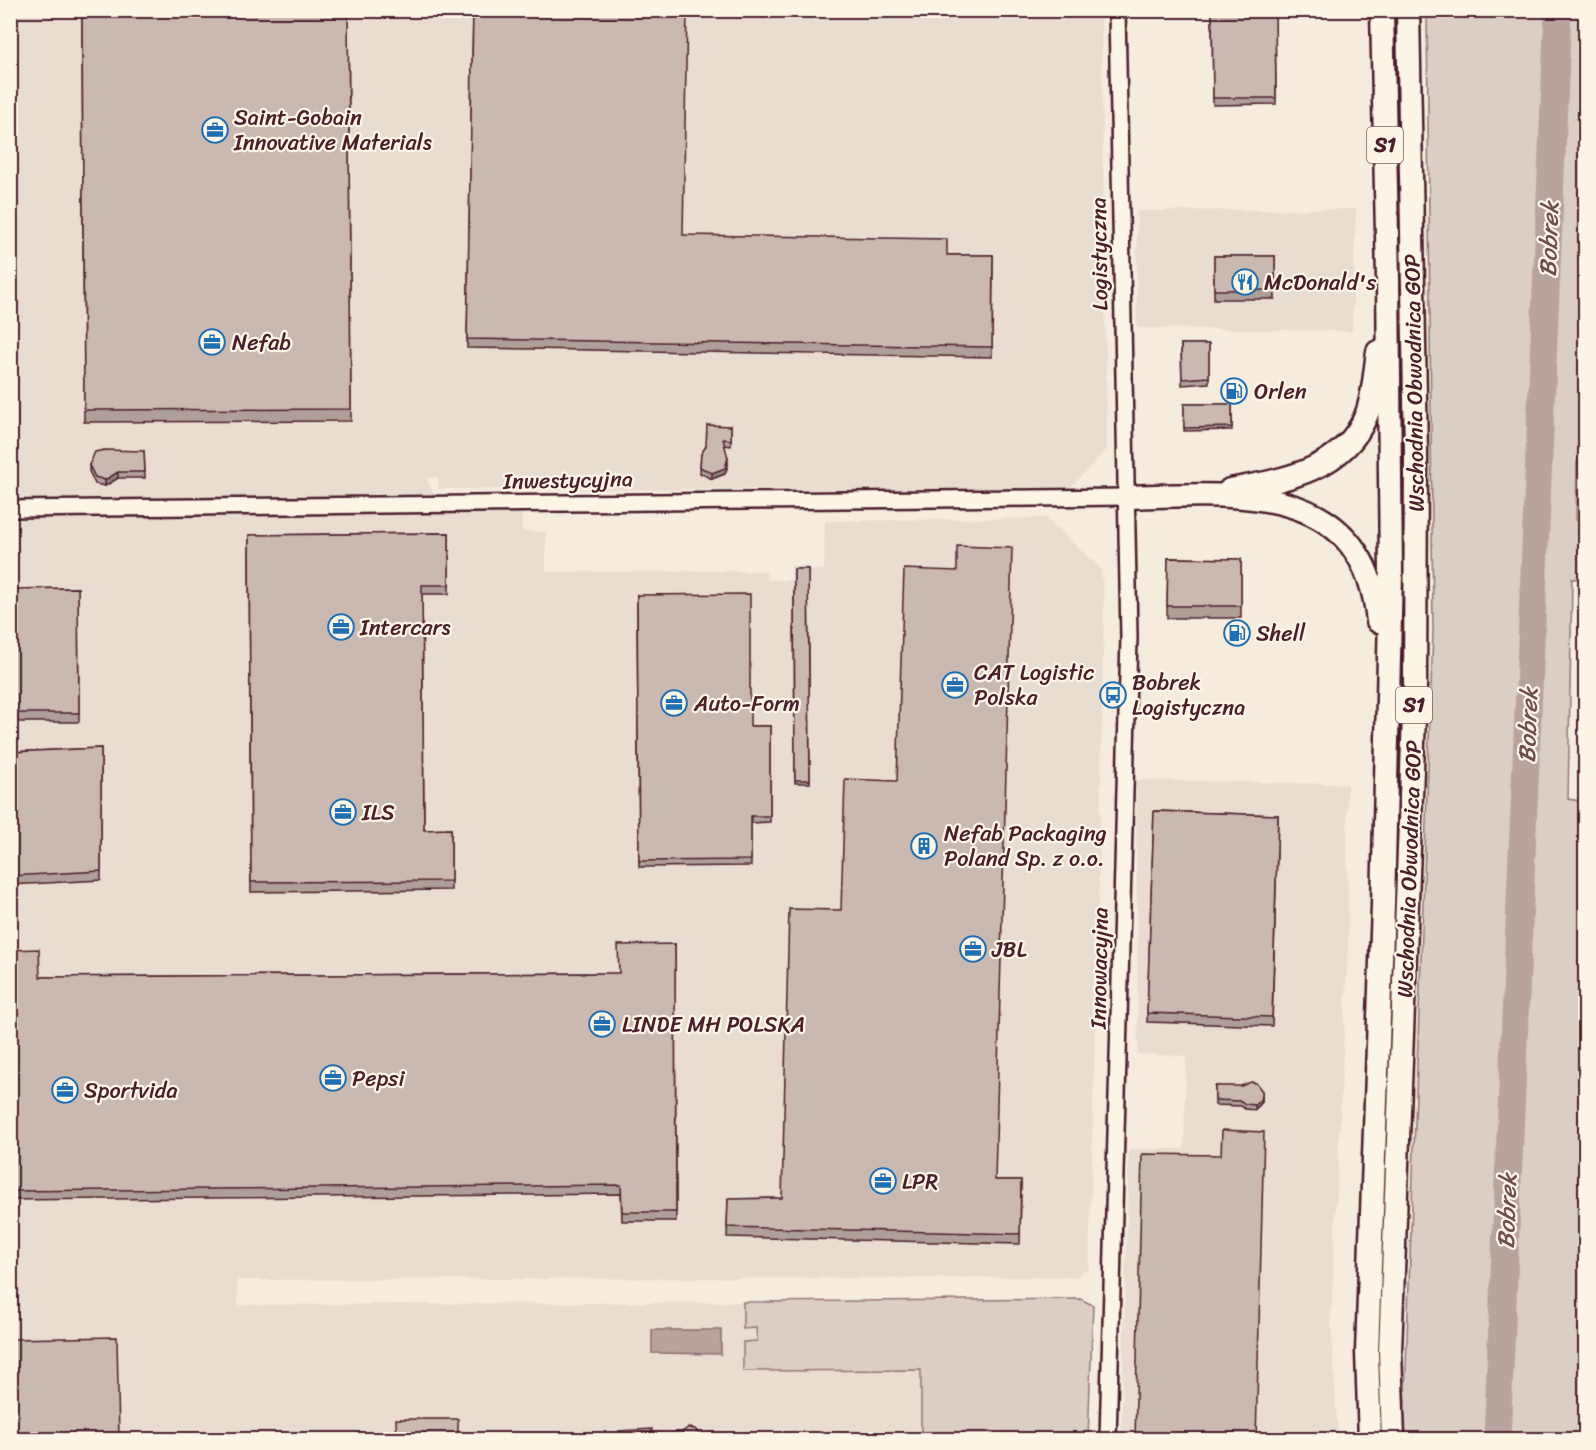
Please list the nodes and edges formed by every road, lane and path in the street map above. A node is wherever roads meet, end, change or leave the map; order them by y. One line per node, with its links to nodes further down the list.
1 (1117, 10): 6 (street, Logistyczna)
2 (1382, 10): 4 (highway, Wschodnia Obwodnica GOP / S1)
3 (1408, 10): 11 (highway, Wschodnia Obwodnica GOP / S1)
4 (1388, 279): 5 (highway); 8 (highway, Wschodnia Obwodnica GOP / S1)
5 (1205, 495): 6 (highway); 8 (highway)
6 (1126, 497): 7 (street, Inwestycyjna); 9 (street, Innowacyjna)
7 (10, 509)
8 (1388, 727): 10 (highway, Wschodnia Obwodnica GOP / S1)
9 (1108, 1440)
10 (1370, 1440)
11 (1393, 1440)

